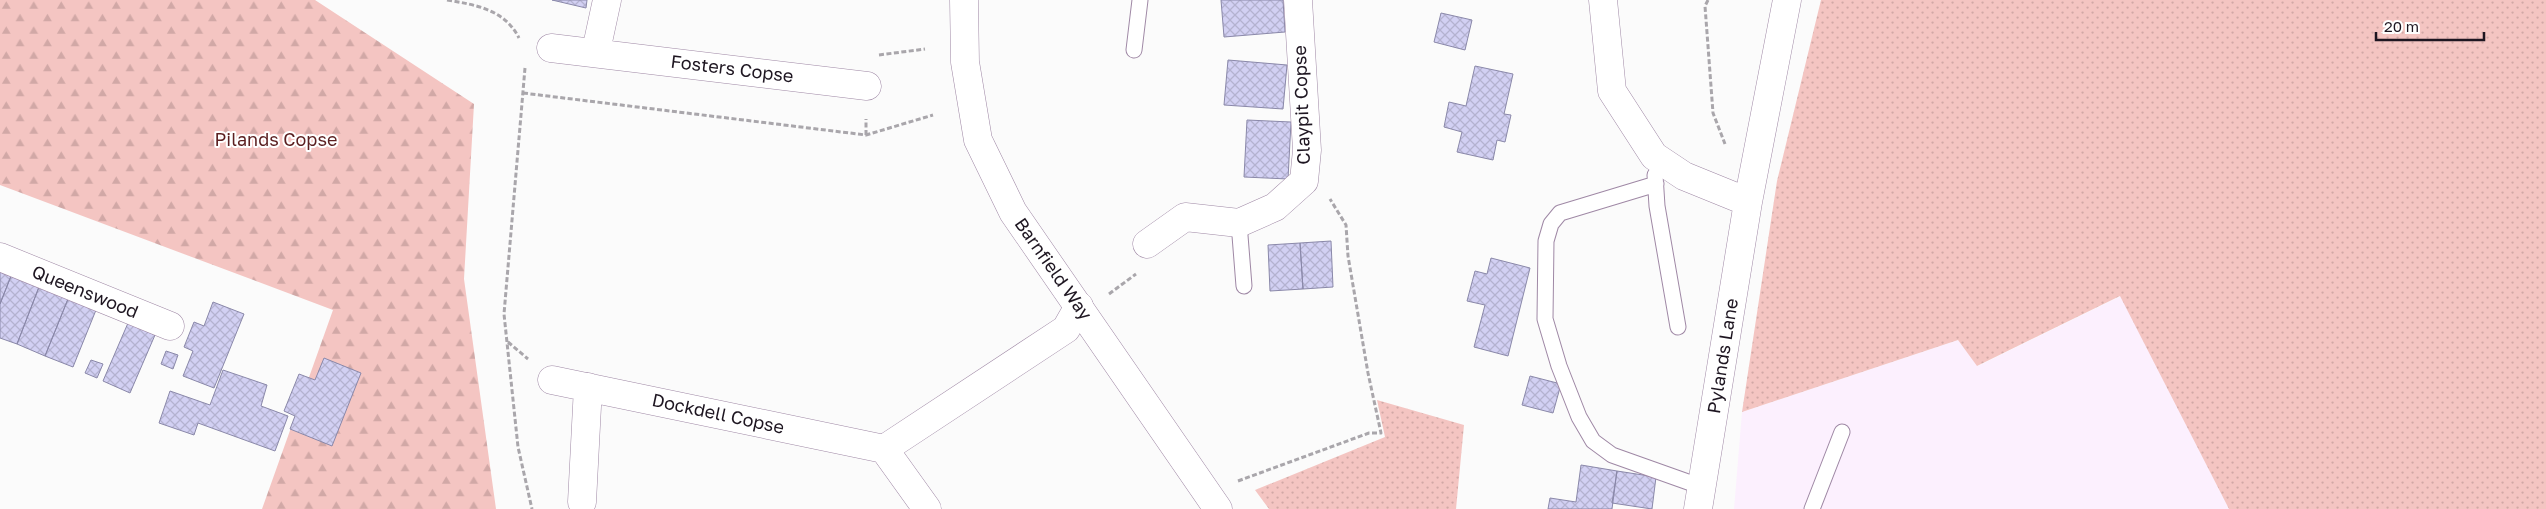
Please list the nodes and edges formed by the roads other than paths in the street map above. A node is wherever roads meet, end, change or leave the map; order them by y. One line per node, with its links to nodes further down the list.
1 (607, 0): 10 (street)
2 (964, 0): 20 (street, Barnfield Way)
3 (1140, 0): 9 (lane)
4 (1298, 0): 16 (street, Claypit Copse)
5 (1603, 0): 13 (street)
6 (1787, 0): 11 (street, Pylands Lane)
7 (1798, 0): 11 (street)
8 (552, 48): 10 (street, Fosters Copse)
9 (1134, 50)
10 (596, 51): 12 (street, Fosters Copse)
11 (1774, 69): 15 (street, Pylands Lane)
12 (867, 86)
13 (1654, 156): 14 (lane); 15 (street)
14 (1656, 184): 22 (lane); 27 (lane)
15 (1748, 202): 27 (street, Pylands Lane)
16 (1239, 224): 17 (street); 19 (lane)
17 (1147, 244)
18 (0, 257): 21 (street, Queenswood)
19 (1244, 286)
20 (1079, 306): 26 (street); 30 (street, Barnfield Way)
21 (170, 326)
22 (1678, 327)
23 (552, 380): 24 (street, Dockdell Copse)
24 (588, 387): 26 (street, Dockdell Copse); 28 (street)
25 (1842, 432): 31 (lane)
26 (884, 449): 29 (street)
27 (1700, 498)
28 (582, 502)
29 (926, 509)
30 (1218, 509)
31 (1812, 509)

